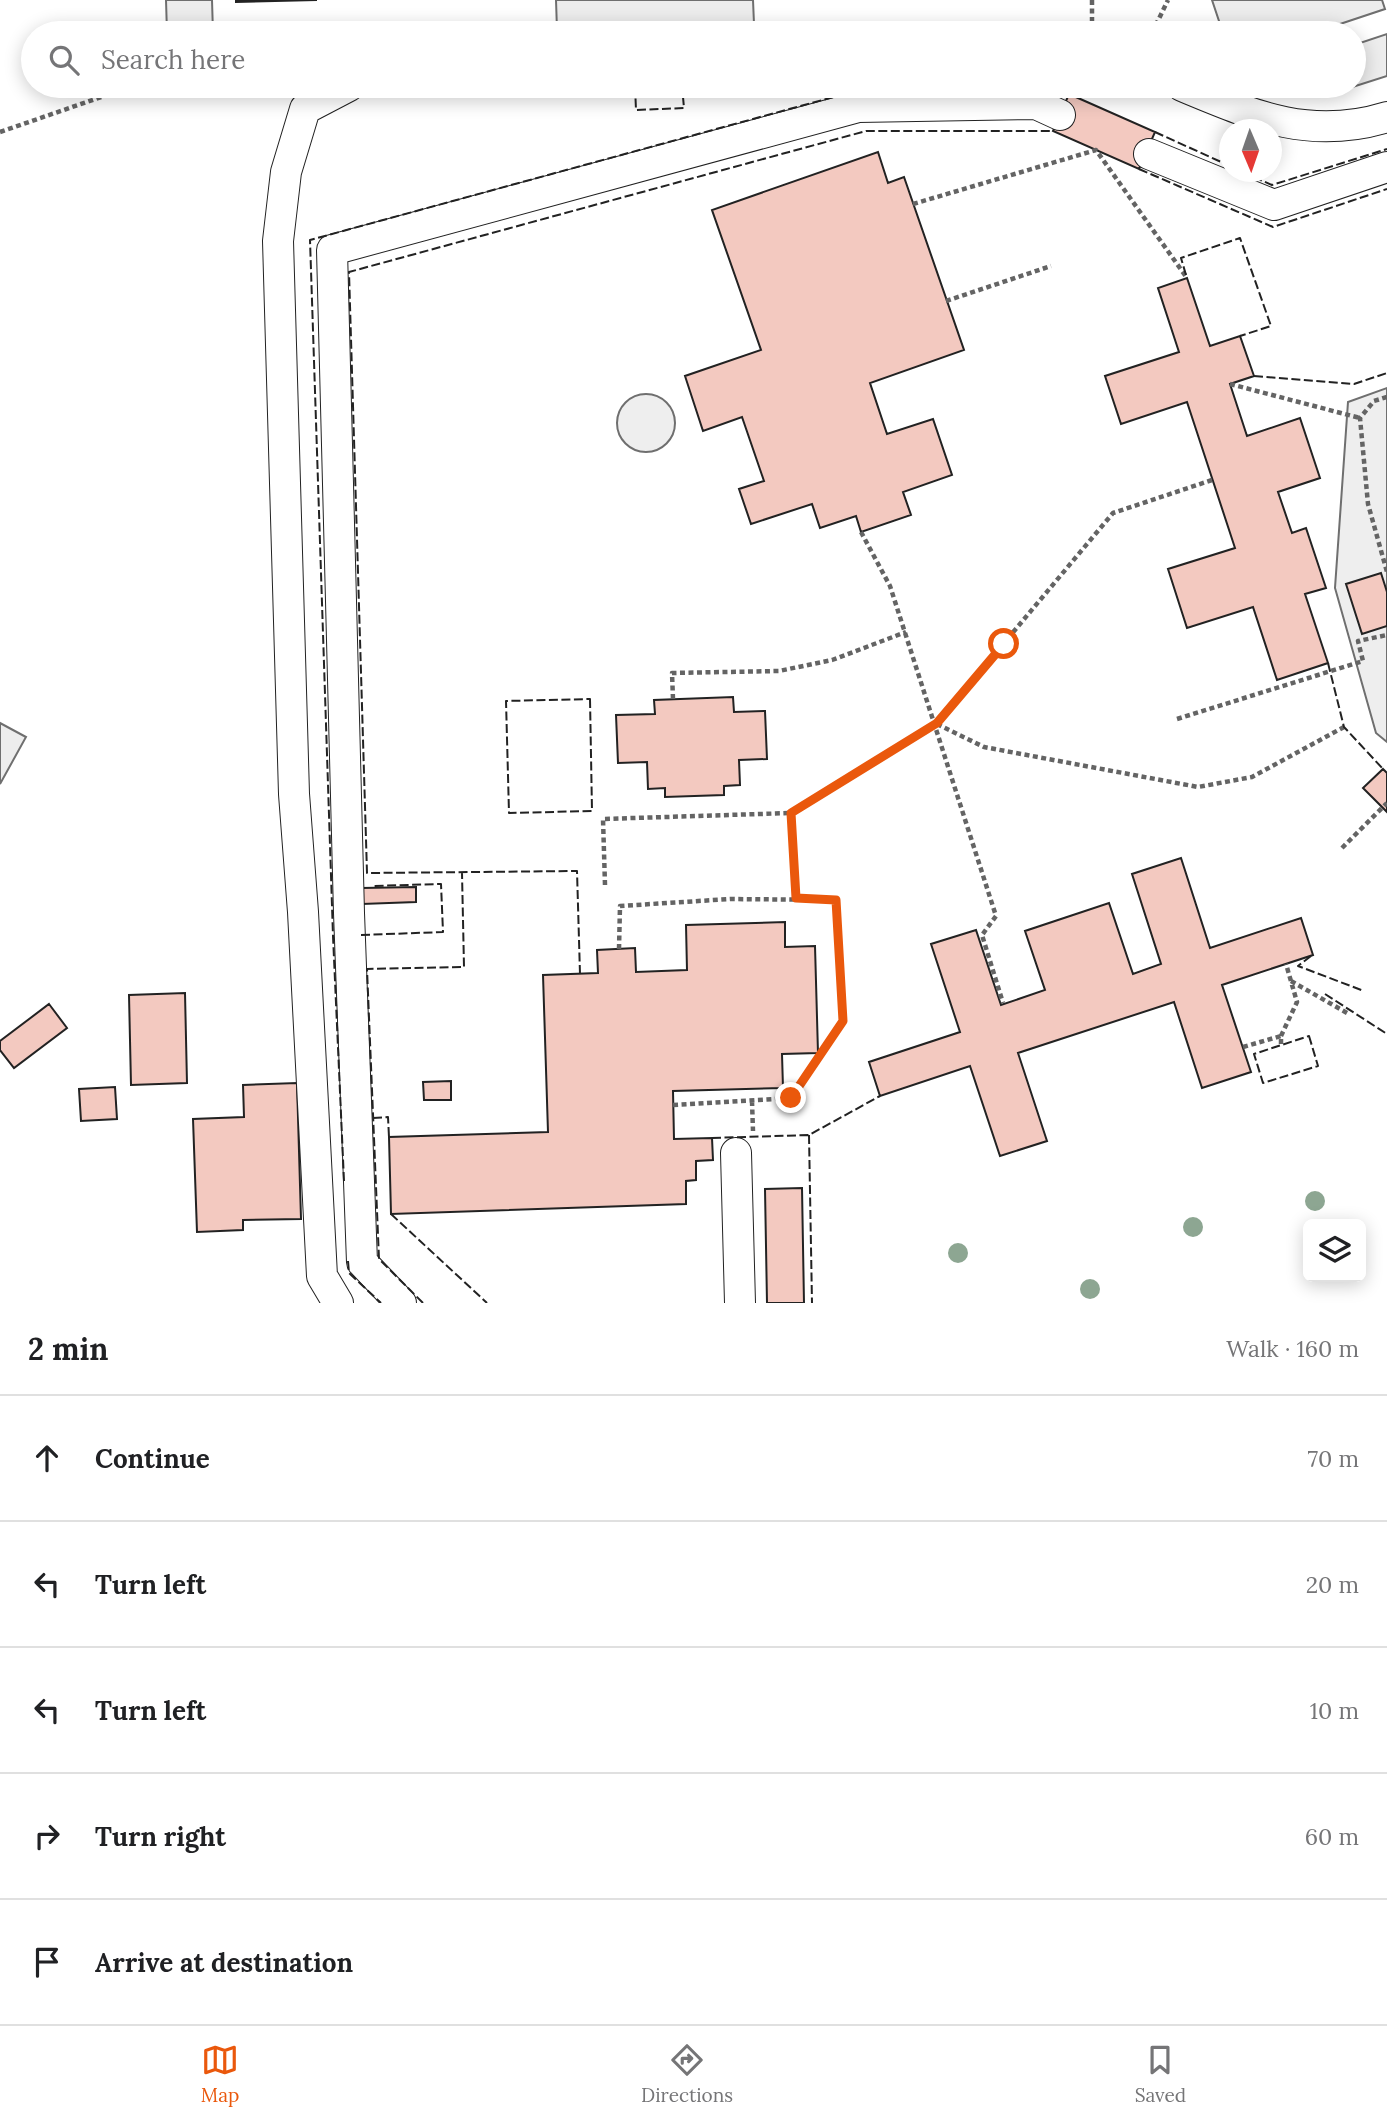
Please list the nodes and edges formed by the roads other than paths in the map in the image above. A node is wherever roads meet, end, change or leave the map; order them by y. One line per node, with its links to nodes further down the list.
1 (326, 98): 8 (lane)
2 (1213, 98): 4 (lane)
3 (1060, 115): 9 (lane)
4 (1387, 117)
5 (1149, 154): 6 (lane)
6 (1387, 167)
7 (745, 1146): 10 (lane)
8 (338, 1303)
9 (401, 1303)
10 (740, 1303)

